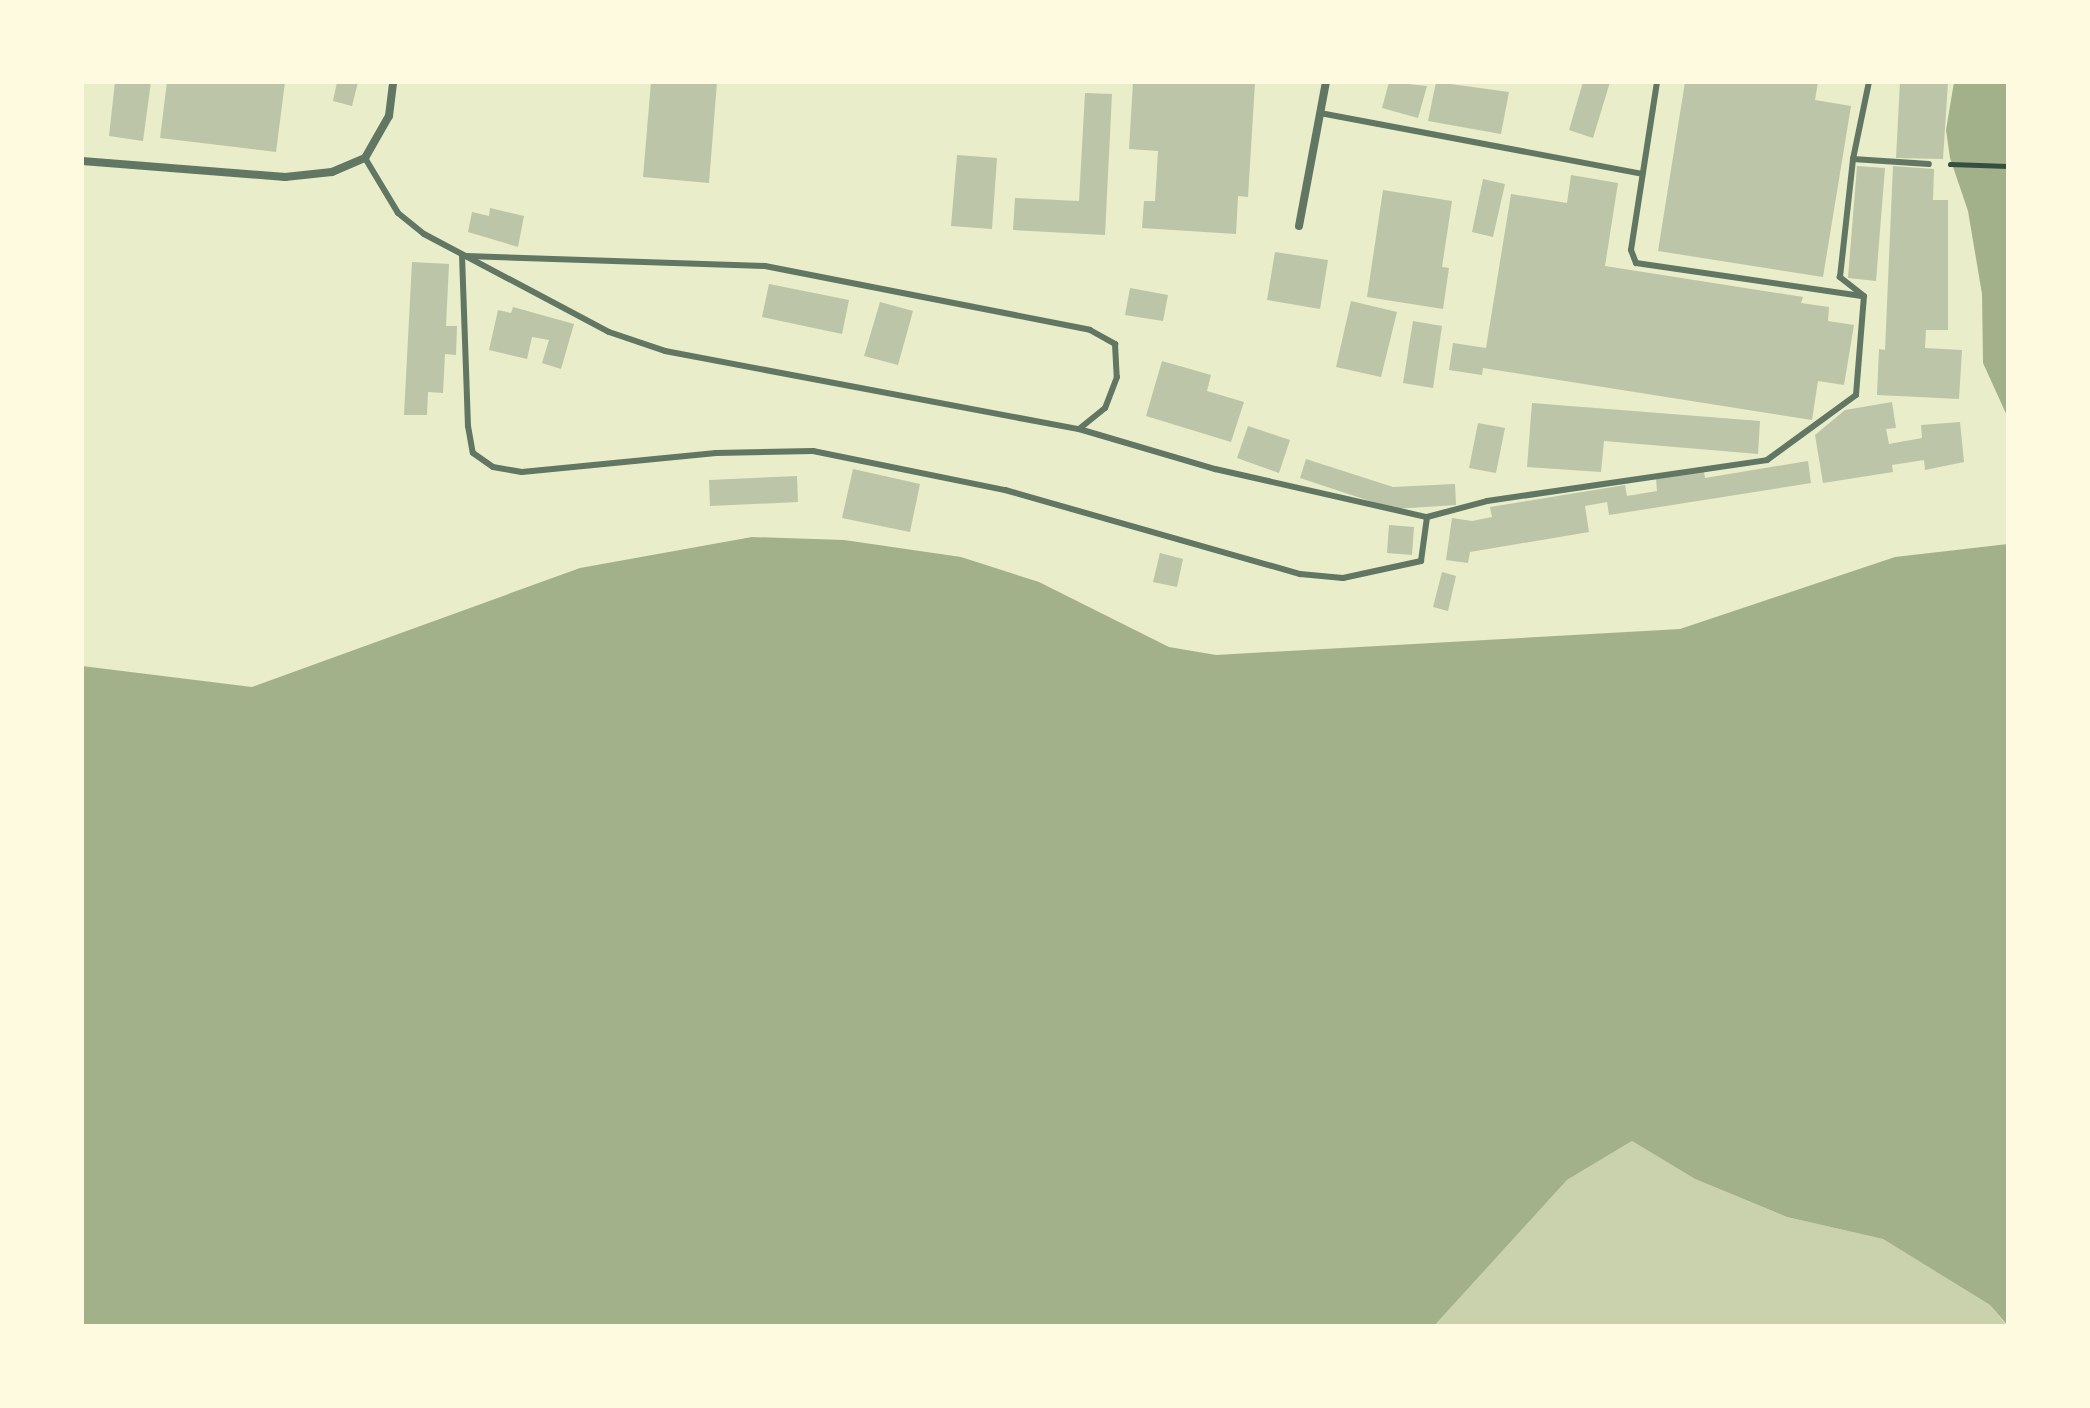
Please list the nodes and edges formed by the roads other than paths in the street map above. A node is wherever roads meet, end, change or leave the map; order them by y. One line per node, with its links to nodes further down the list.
1 (393, 82): 6 (street)
2 (1326, 82): 5 (street)
3 (1657, 82): 10 (lane)
4 (1869, 82): 7 (lane)
5 (1319, 113): 10 (lane); 11 (street)
6 (365, 158): 8 (street); 12 (lane)
7 (1853, 159): 9 (lane); 13 (lane)
8 (82, 161)
9 (1929, 164)
10 (1642, 174): 13 (lane)
11 (1299, 226)
12 (462, 255): 14 (lane); 14 (lane); 15 (lane)
13 (1864, 296): 15 (lane)
14 (1079, 429): 15 (lane)
15 (1427, 517)

